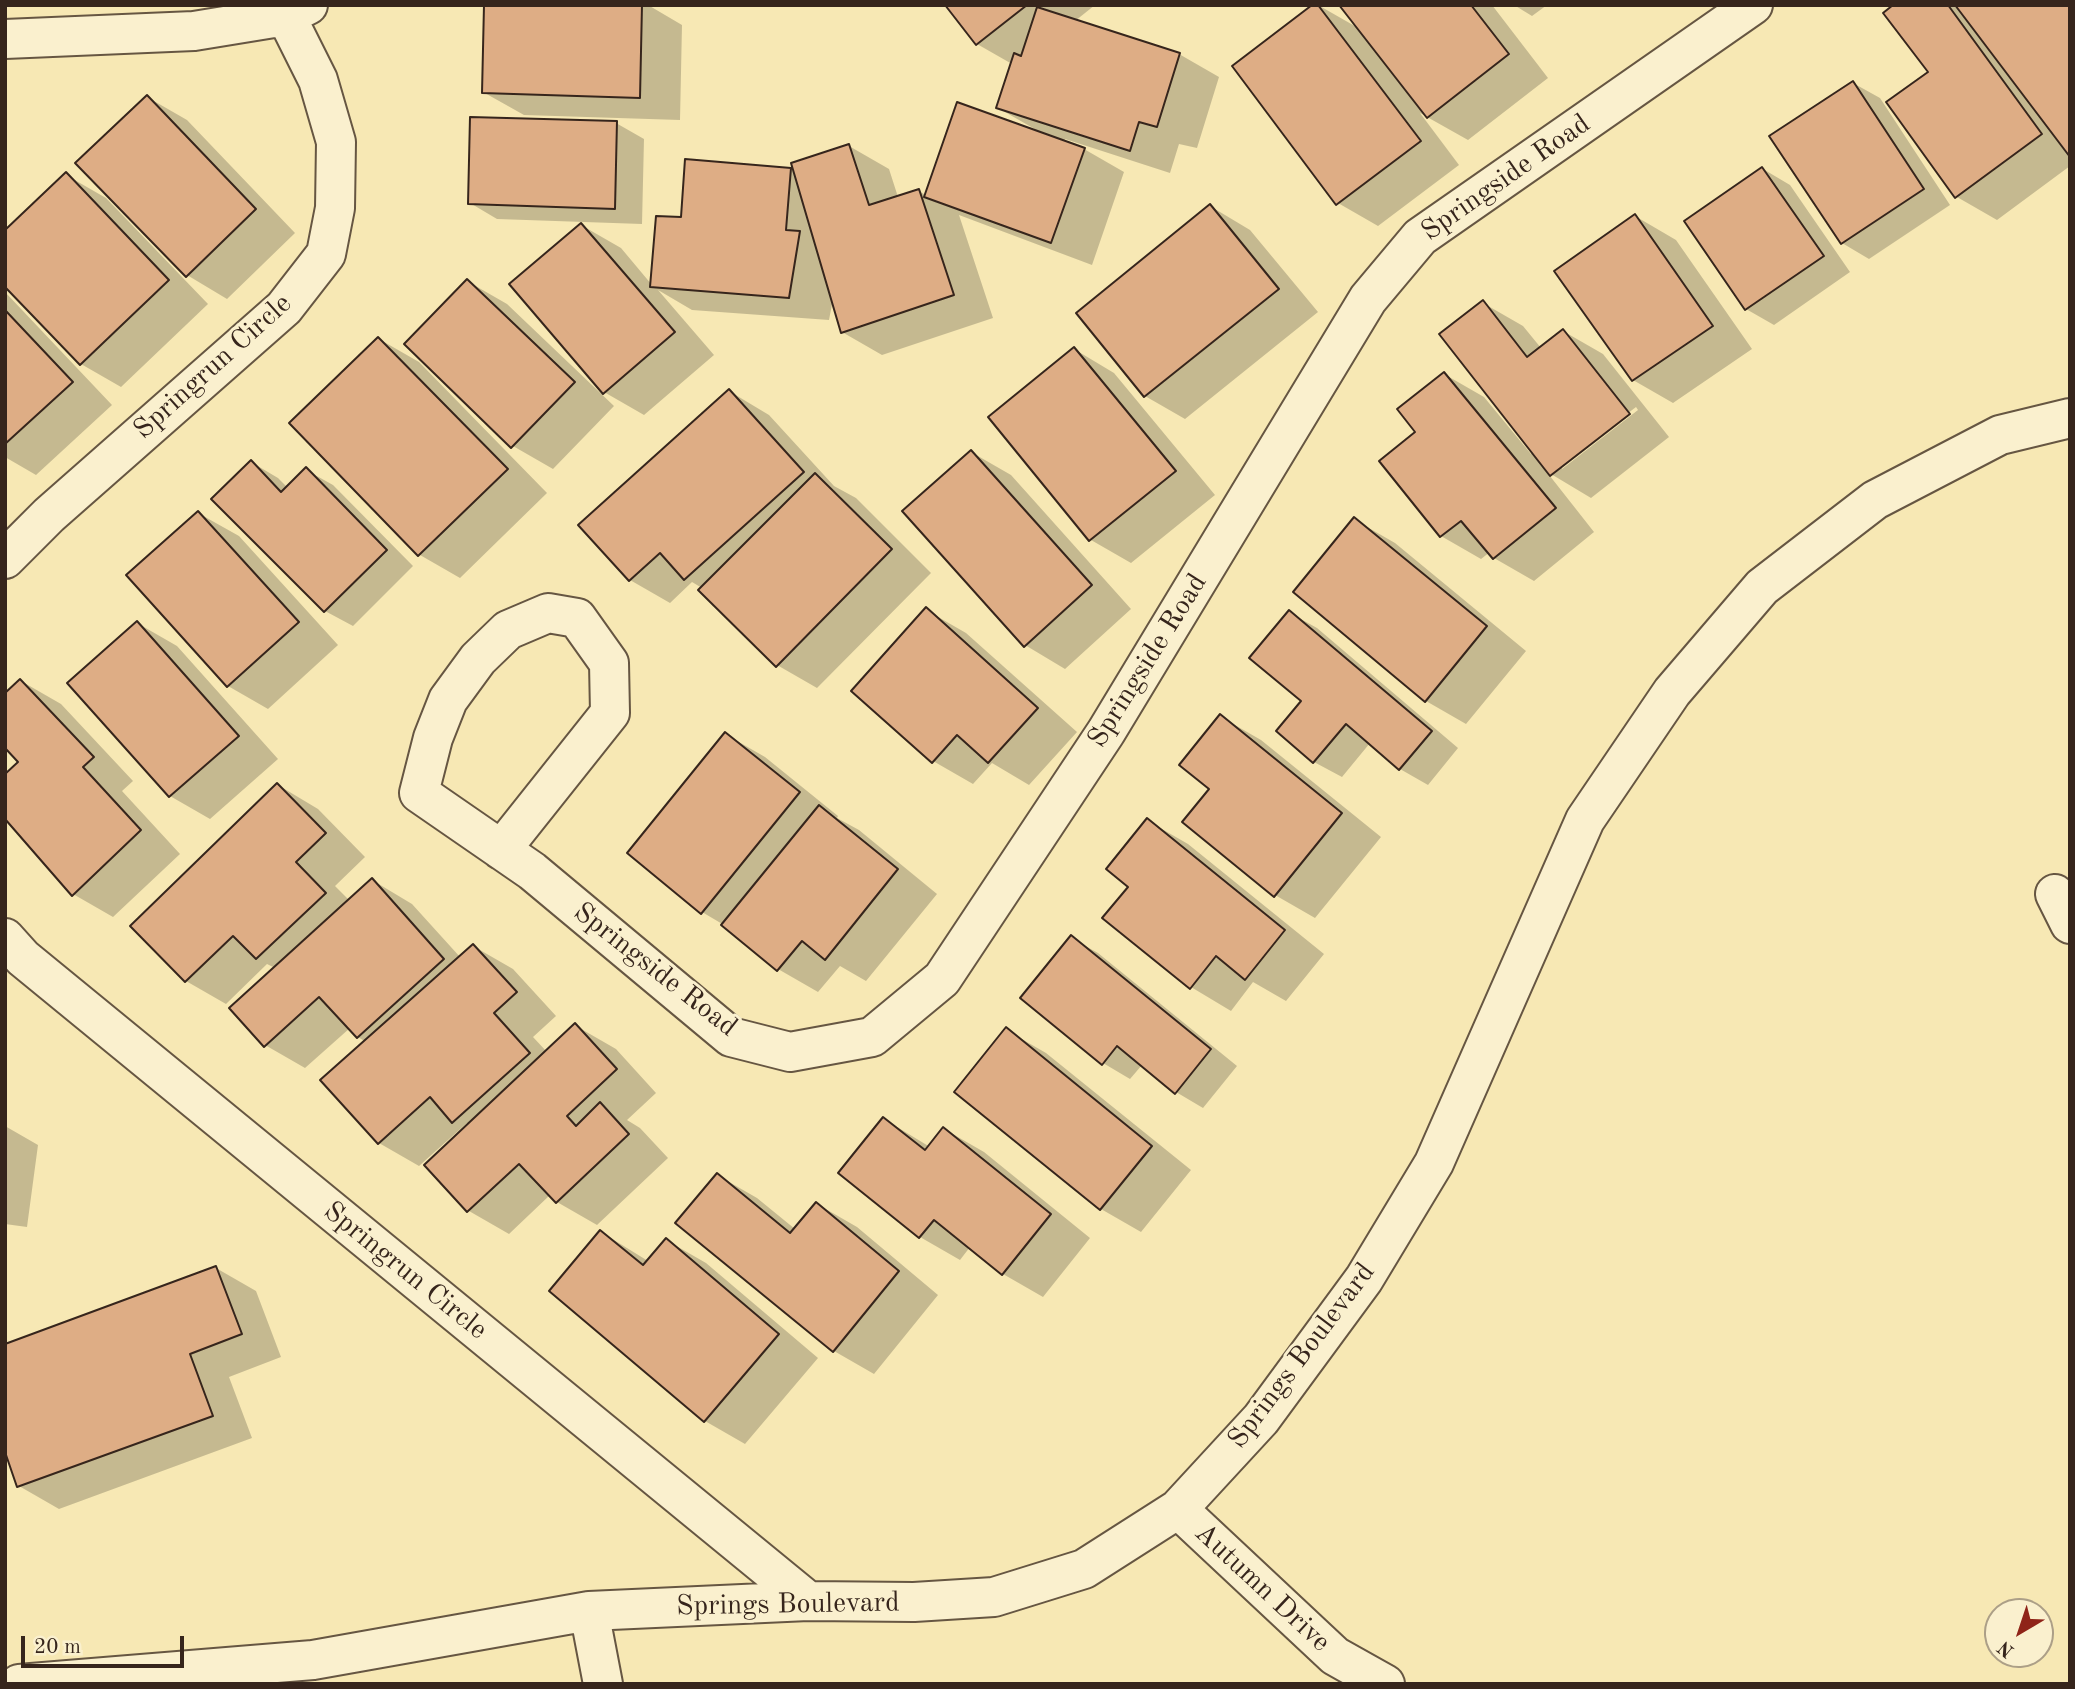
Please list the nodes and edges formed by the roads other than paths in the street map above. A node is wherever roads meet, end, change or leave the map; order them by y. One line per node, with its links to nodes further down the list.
1 (1753, 5): 6 (street, Springside Road)
2 (297, 10): 3 (street, Springrun Circle); 5 (street, Springrun Circle)
3 (5, 39)
4 (2070, 418): 8 (street, Springs Boulevard)
5 (5, 559)
6 (501, 850): 6 (street, Springside Road)
7 (5, 938): 9 (street, Springrun Circle)
8 (1178, 1509): 9 (street, Springs Boulevard); 13 (street, Autumn Drive)
9 (808, 1601): 10 (street, Springs Boulevard)
10 (589, 1611): 11 (street, Springs Boulevard); 12 (street)
11 (19, 1684)
12 (603, 1684)
13 (1385, 1684)

